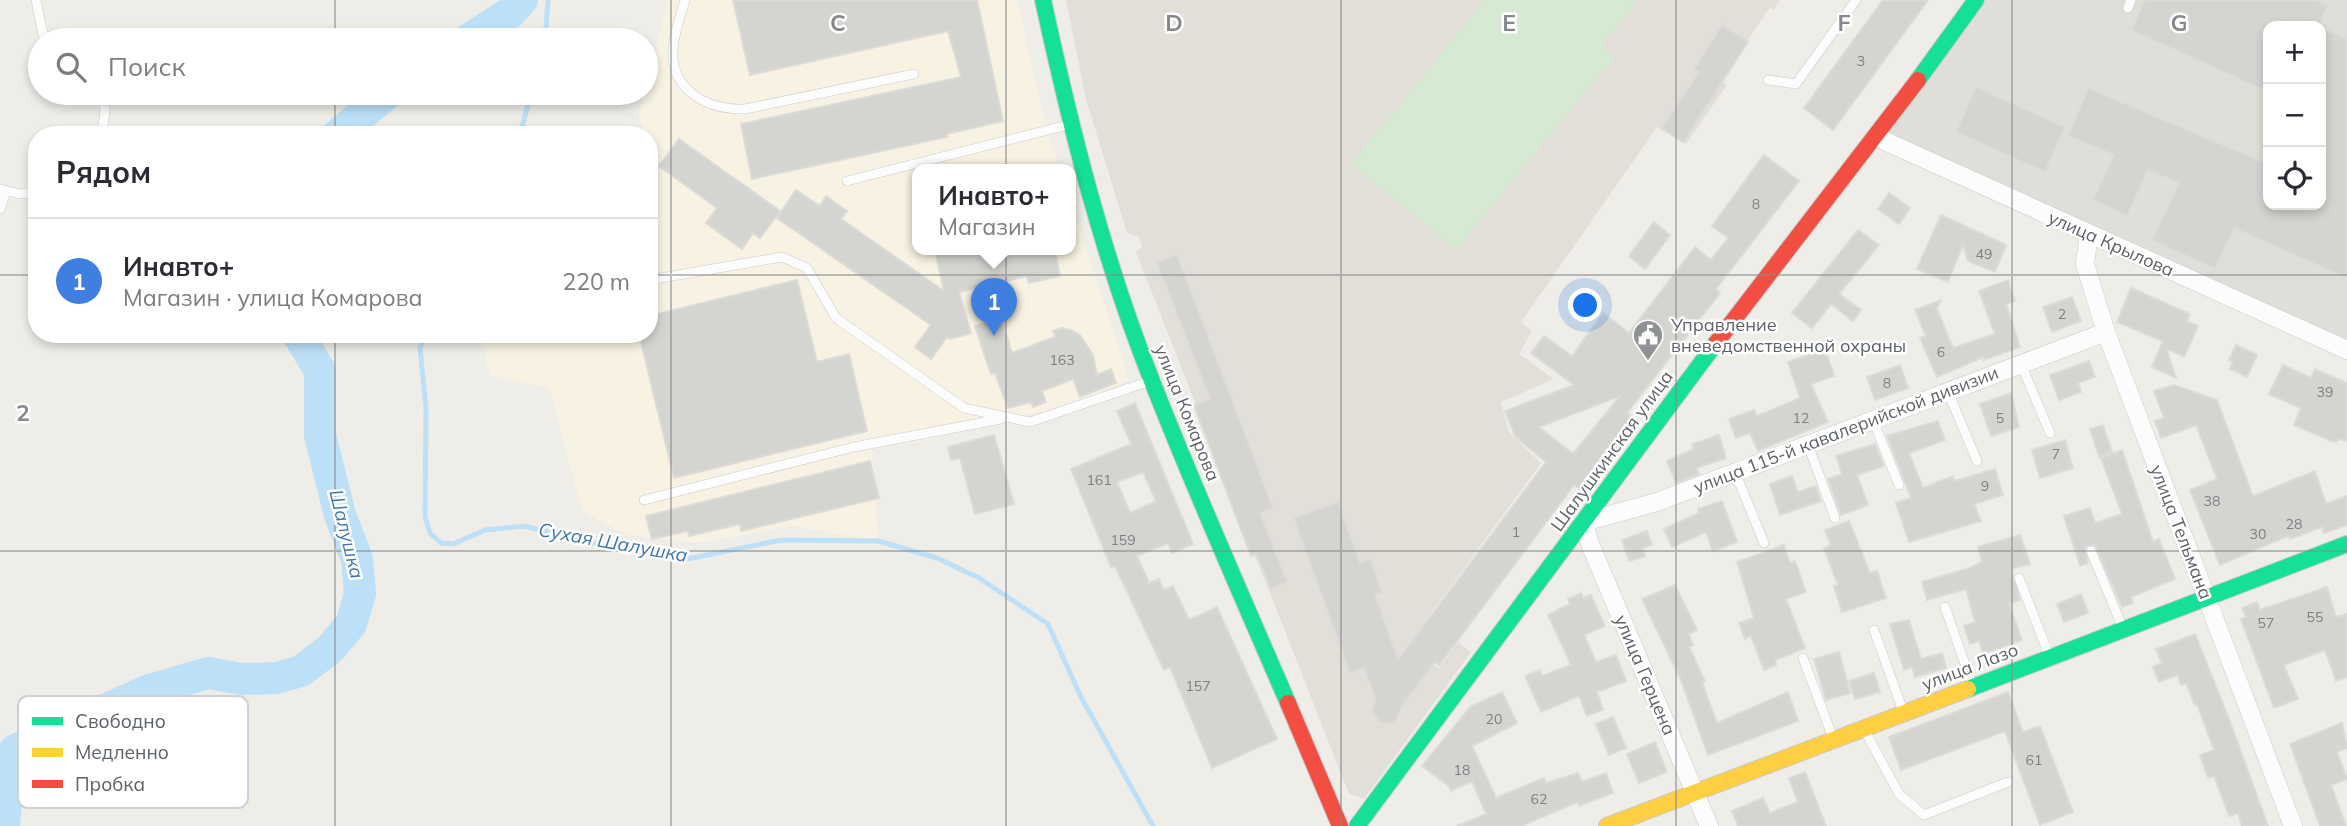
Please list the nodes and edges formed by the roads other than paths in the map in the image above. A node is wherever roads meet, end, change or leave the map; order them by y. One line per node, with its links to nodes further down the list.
1 (36, 0): 6 (lane)
2 (685, 0): 7 (lane)
3 (1043, 0): 10 (street, улица Комарова)
4 (1856, 0): 8 (lane)
5 (1976, 0): 12 (street, Шалушкинская улица)
6 (42, 28)
7 (914, 74)
8 (1768, 80)
9 (104, 105): 11 (lane)
10 (1070, 125): 13 (lane); 24 (street, улица Комарова)
11 (103, 126)
12 (1876, 137): 19 (street, улица Крылова); 35 (street, Шалушкинская улица)
13 (915, 164)
14 (912, 165): 15 (lane)
15 (847, 181)
16 (3, 190): 17 (lane); 18 (lane)
17 (28, 192)
18 (0, 209)
19 (2089, 234): 21 (street, улица Тельмана); 22 (street, улица Крылова)
20 (658, 278): 26 (lane)
21 (2106, 332): 23 (street, улица 115-й кавалерийской дивизии); 40 (street, улица Тельмана)
22 (2347, 349)
23 (2021, 364): 25 (street, улица 115-й кавалерийской дивизии); 28 (lane)
24 (1151, 380): 26 (lane); 53 (street, улица Комарова)
25 (1948, 392): 27 (street, улица 115-й кавалерийской дивизии); 30 (lane)
26 (1002, 418): 33 (lane)
27 (1873, 420): 29 (street, улица 115-й кавалерийской дивизии); 32 (lane)
28 (2050, 433)
29 (1808, 444): 31 (street, улица 115-й кавалерийской дивизии); 34 (lane)
30 (1977, 461)
31 (1735, 472): 35 (street, улица 115-й кавалерийской дивизии); 36 (lane)
32 (1899, 485)
33 (644, 500)
34 (1835, 518)
35 (1584, 522): 51 (street, улица Герцена); 54 (street, Шалушкинская улица)
36 (1763, 542)
37 (2347, 544): 40 (street, улица Лазо)
38 (2091, 551): 42 (lane)
39 (2019, 578): 44 (lane)
40 (2205, 596): 42 (street, улица Лазо); 56 (street, улица Тельмана)
41 (1945, 607): 46 (lane)
42 (2123, 628): 44 (street, улица Лазо)
43 (1874, 630): 47 (lane)
44 (2050, 657): 46 (street, улица Лазо)
45 (1803, 658): 49 (lane)
46 (1972, 686): 47 (street, улица Лазо)
47 (1904, 713): 48 (street, улица Лазо)
48 (1863, 728): 49 (street, улица Лазо); 50 (lane)
49 (1833, 739): 51 (street, улица Лазо)
50 (2008, 782)
51 (1695, 793): 52 (street, улица Лазо); 55 (street, улица Герцена)
52 (1614, 825)
53 (1340, 826)
54 (1357, 826)
55 (1709, 826)
56 (2293, 826)

